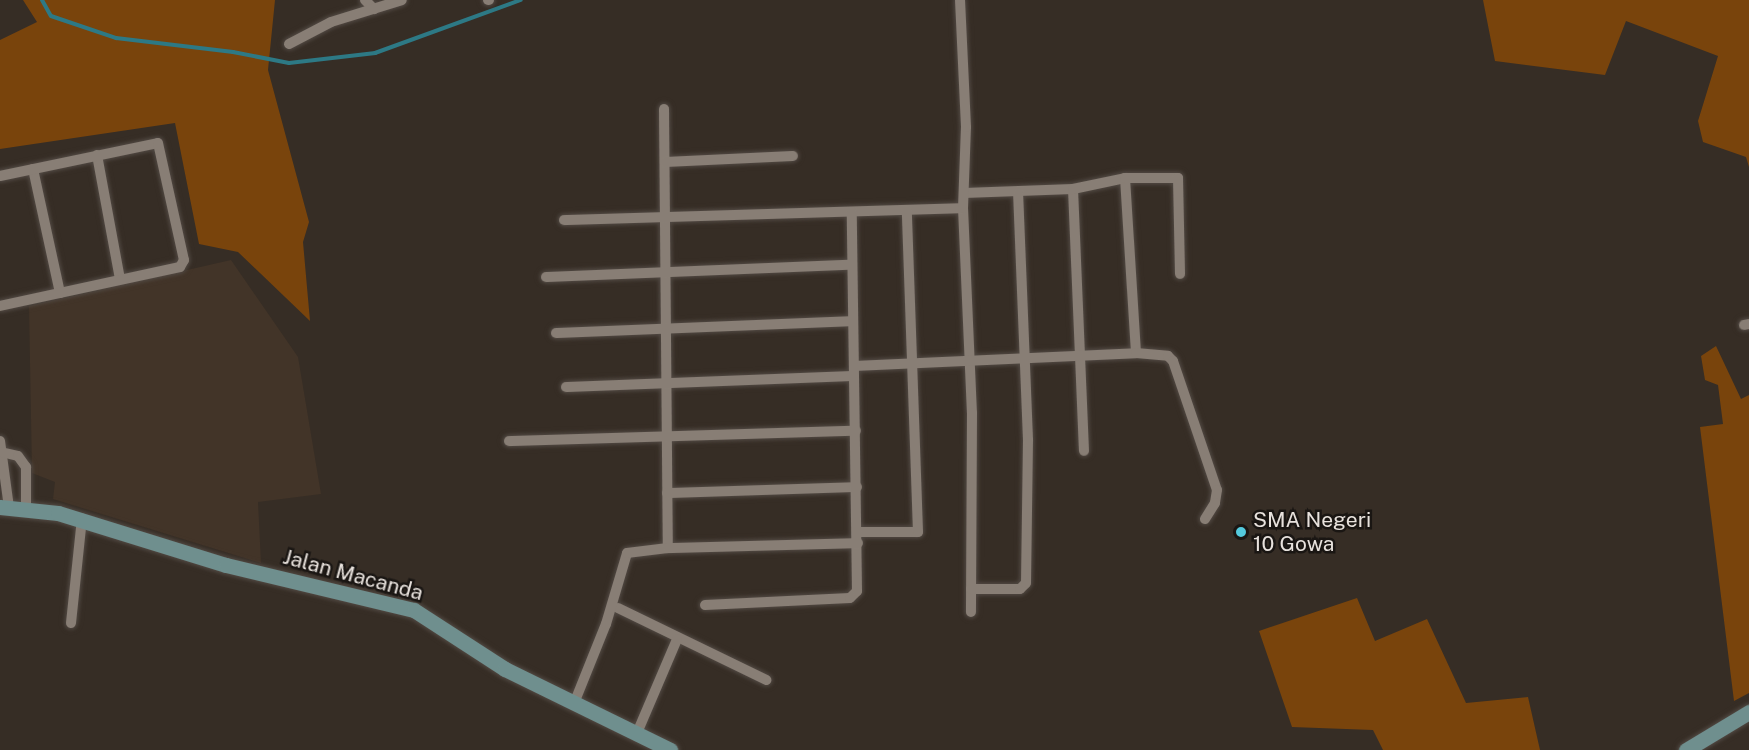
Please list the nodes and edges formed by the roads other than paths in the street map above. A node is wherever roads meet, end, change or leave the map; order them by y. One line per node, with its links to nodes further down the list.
1 (365, 0): 4 (street)
2 (402, 0): 4 (street)
3 (960, 0): 14 (street)
4 (374, 9): 5 (street)
5 (289, 44)
6 (664, 109): 9 (street)
7 (97, 155): 10 (street); 25 (street); 25 (street)
8 (793, 156): 9 (street)
9 (665, 162): 19 (street)
10 (33, 168): 11 (street); 26 (street)
11 (0, 176)
12 (1125, 178): 13 (street); 23 (street); 31 (street)
13 (1073, 189): 15 (street); 33 (street)
14 (964, 193): 15 (street); 16 (street)
15 (1018, 193): 32 (street)
16 (963, 208): 17 (street); 34 (street)
17 (907, 210): 18 (street); 35 (street)
18 (852, 212): 19 (street); 21 (street)
19 (666, 219): 20 (street); 22 (street)
20 (564, 220)
21 (850, 266): 22 (street); 28 (street)
22 (667, 273): 24 (street); 29 (street)
23 (1180, 274)
24 (546, 277)
25 (120, 279): 26 (street)
26 (60, 293): 27 (street)
27 (0, 306)
28 (851, 321): 29 (street); 36 (street)
29 (667, 328): 30 (street); 37 (street)
30 (556, 333)
31 (1136, 353): 33 (street); 49 (street)
32 (1024, 356): 33 (street); 34 (street); 52 (street)
33 (1082, 356): 43 (street)
34 (969, 360): 35 (street); 52 (street)
35 (913, 362): 36 (street); 50 (street)
36 (854, 371): 37 (street); 39 (street)
37 (666, 383): 38 (street); 40 (street)
38 (566, 387)
39 (856, 432): 40 (street); 44 (street)
40 (666, 439): 41 (street); 45 (street)
41 (509, 441)
42 (1, 446): 46 (street); 47 (street)
43 (1084, 450)
44 (857, 487): 45 (street); 50 (street)
45 (667, 493): 51 (street)
46 (5, 508): 47 (street, Jalan Macanda)
47 (26, 509): 48 (street, Jalan Macanda)
48 (81, 519): 56 (street); 59 (street, Jalan Macanda)
49 (1205, 519)
50 (859, 537): 51 (street); 53 (street)
51 (668, 548): 59 (street)
52 (971, 589): 55 (street)
53 (705, 605)
54 (618, 608): 57 (street)
55 (970, 612)
56 (71, 623)
57 (677, 639): 58 (street); 61 (street)
58 (766, 680)
59 (575, 701): 61 (street, Jalan Macanda)
60 (1749, 712): 63 (street)
61 (637, 733): 62 (street, Jalan Macanda)
62 (670, 750)
63 (1686, 750)

